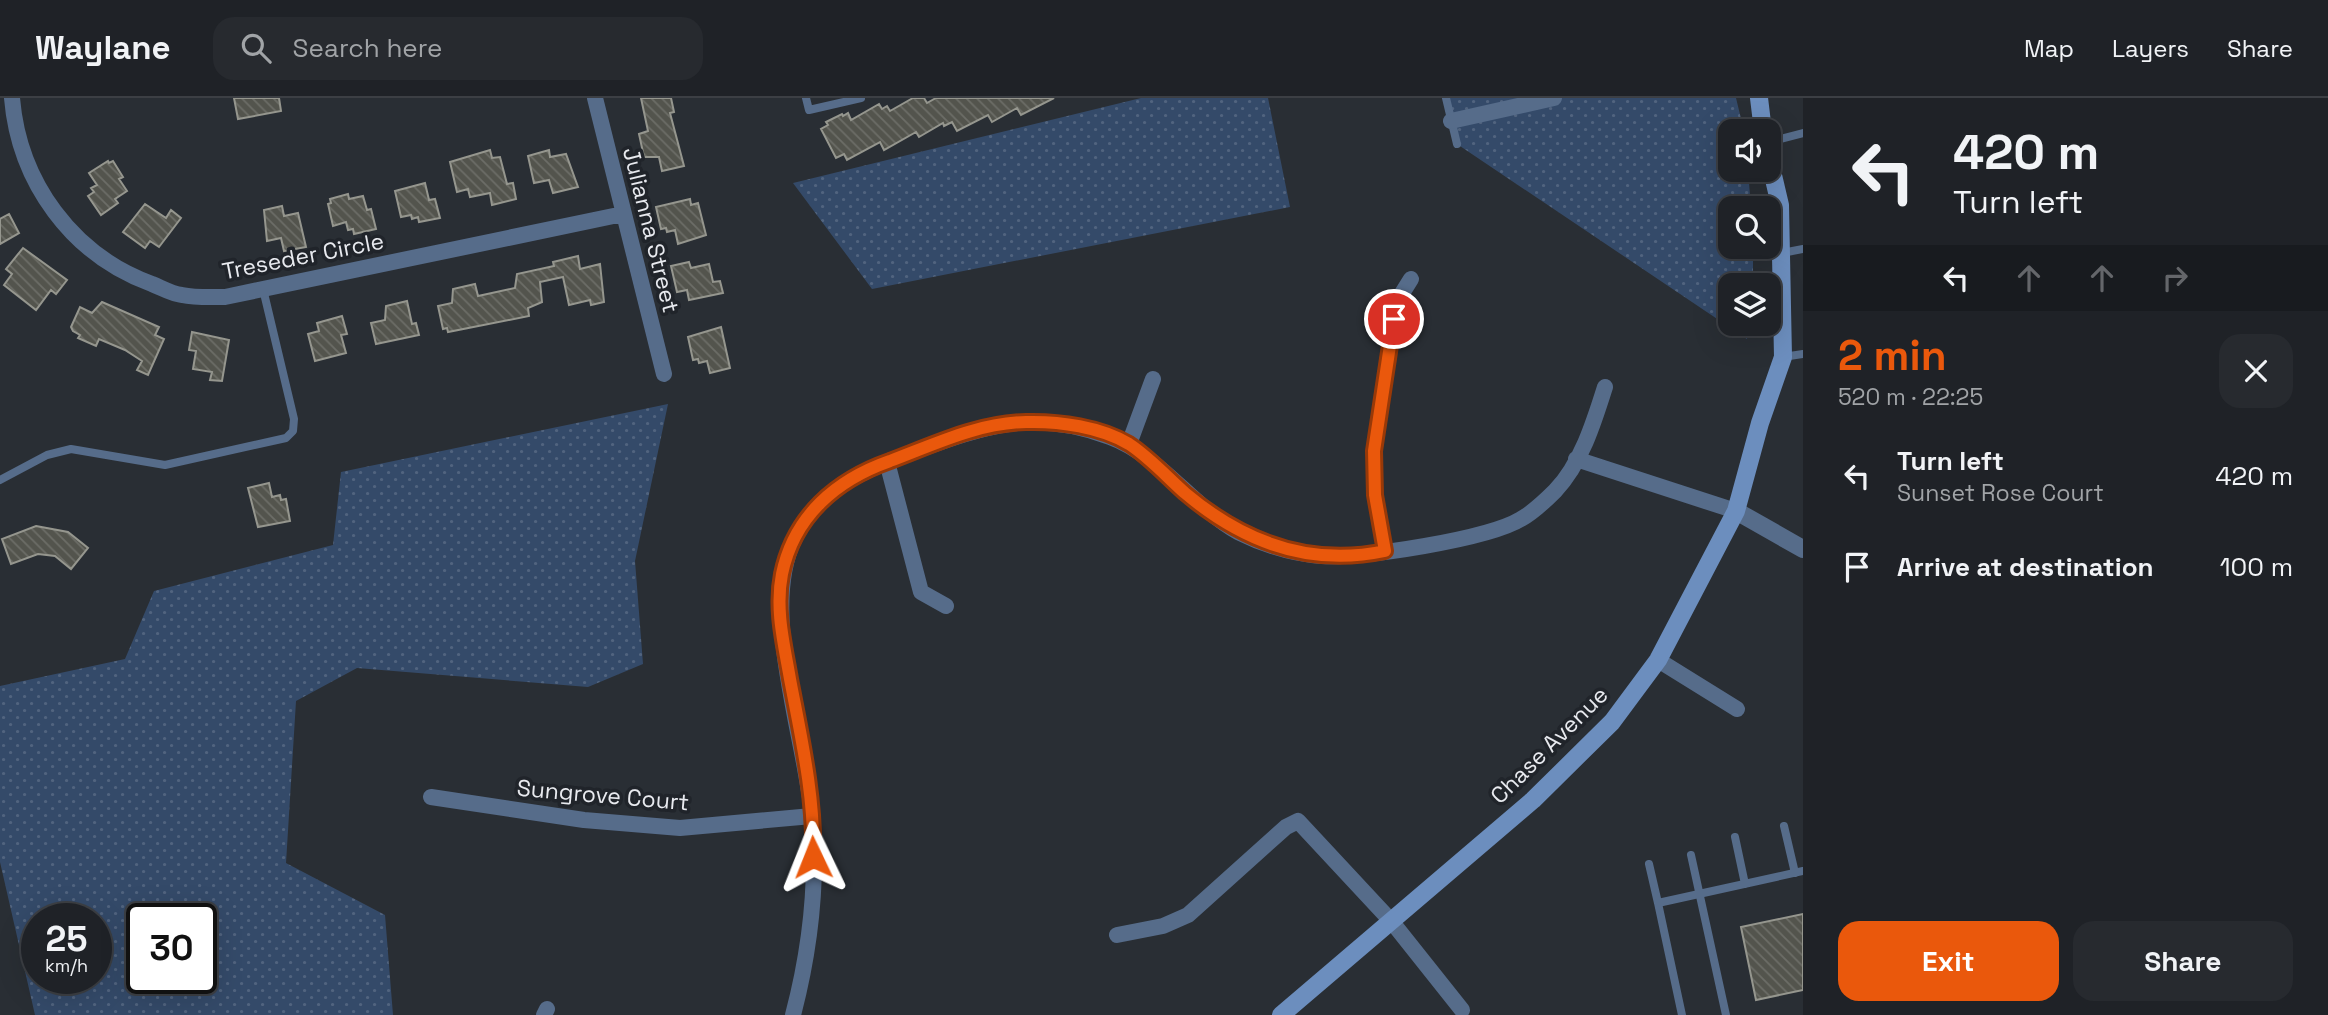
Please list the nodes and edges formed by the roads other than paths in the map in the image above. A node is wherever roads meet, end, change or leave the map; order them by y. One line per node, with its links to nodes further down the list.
1 (12, 98): 18 (street, Treseder Circle)
2 (595, 98): 14 (street, Julianna Street)
3 (806, 98): 4 (lane)
4 (861, 98)
5 (1446, 98): 9 (lane)
6 (1554, 98): 9 (street)
7 (1759, 98): 8 (main road)
8 (1762, 119)
9 (1451, 121): 12 (lane)
10 (1803, 133): 11 (lane)
11 (1781, 139)
12 (1457, 144)
13 (1775, 182): 16 (main road, Chase Avenue)
14 (623, 214): 18 (street, Treseder Circle); 21 (street, Julianna Street)
15 (1803, 249): 16 (lane)
16 (1782, 253): 20 (main road, Chase Avenue)
17 (1411, 279): 30 (street)
18 (263, 289): 27 (lane)
19 (1803, 354): 20 (lane)
20 (1783, 357): 28 (main road, Chase Avenue)
21 (664, 374)
22 (1153, 379): 24 (street)
23 (1605, 387): 25 (street)
24 (1129, 444): 26 (street); 30 (street)
25 (1576, 459): 28 (street); 30 (street)
26 (887, 461): 31 (street); 35 (street)
27 (0, 480)
28 (1736, 511): 29 (street); 32 (main road, Chase Avenue)
29 (1803, 549)
30 (1385, 551)
31 (946, 606)
32 (1658, 660): 33 (street); 44 (main road, Chase Avenue)
33 (1737, 709)
34 (431, 797): 35 (street, Sungrove Court)
35 (812, 816): 47 (street)
36 (1784, 826): 40 (lane)
37 (1735, 837): 41 (lane)
38 (1691, 855): 42 (lane)
39 (1649, 864): 43 (lane)
40 (1799, 872): 41 (lane)
41 (1745, 884): 42 (lane)
42 (1700, 894): 43 (lane); 50 (lane)
43 (1658, 903): 49 (lane)
44 (1392, 922): 45 (street); 46 (street); 48 (main road, Chase Avenue)
45 (1117, 935)
46 (1462, 1010)
47 (793, 1015)
48 (1281, 1015)
49 (1682, 1015)
50 (1726, 1015)

